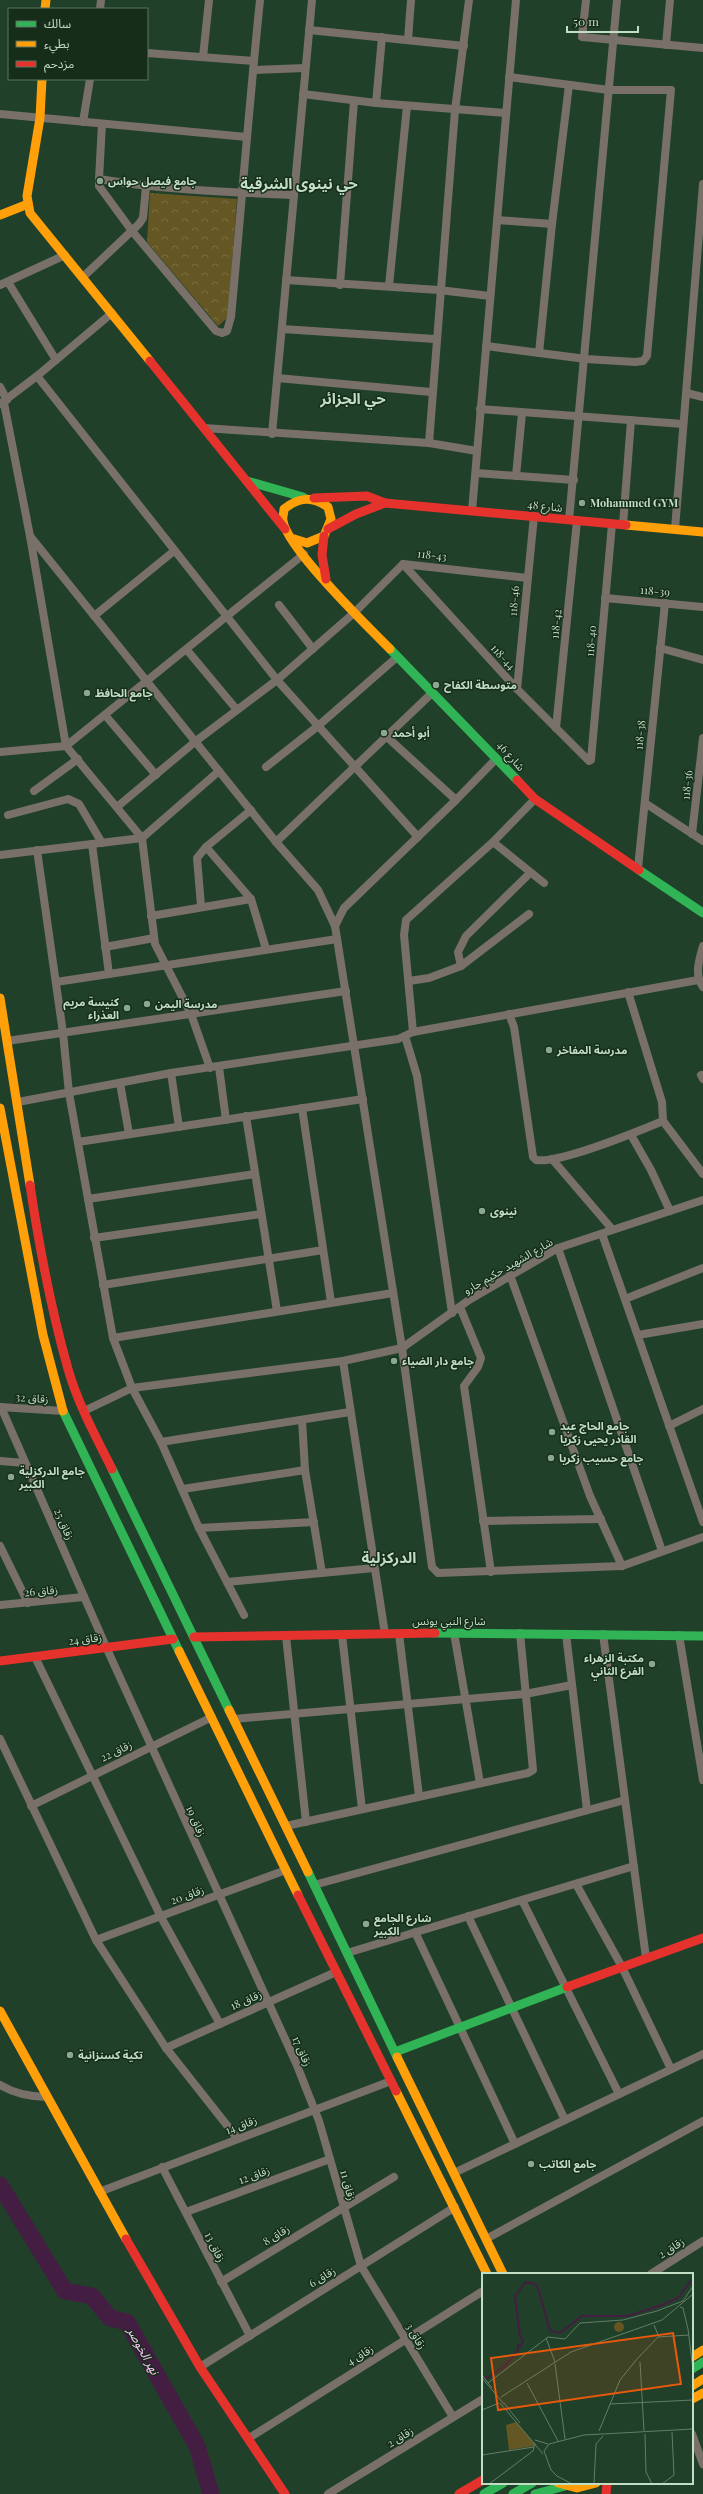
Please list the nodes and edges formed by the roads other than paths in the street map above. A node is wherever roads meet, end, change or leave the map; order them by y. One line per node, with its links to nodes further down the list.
1 (209, 0): 18 (street)
2 (260, 0): 19 (street)
3 (312, 0): 10 (street)
4 (411, 0): 12 (street)
5 (469, 0): 15 (street)
6 (516, 0): 22 (street)
7 (586, 0): 13 (street)
8 (618, 0): 13 (street, 118-42)
9 (670, 0): 14 (street)
10 (309, 30): 11 (street); 20 (street)
11 (382, 37): 12 (street); 29 (street)
12 (408, 40): 15 (street)
13 (613, 40): 14 (street); 26 (street, 118-42)
14 (666, 45): 16 (street)
15 (464, 46): 31 (street)
16 (703, 48)
17 (148, 53): 18 (street)
18 (203, 57): 19 (street)
19 (254, 61): 21 (street)
20 (305, 68): 21 (street); 27 (street)
21 (253, 70): 37 (street)
22 (509, 77): 25 (street); 32 (street)
23 (42, 80): 34 (main road)
24 (90, 80): 35 (street)
25 (569, 85): 26 (street); 46 (street)
26 (609, 90): 61 (street, 118-42); 61 (street)
27 (303, 94): 28 (street); 42 (street)
28 (354, 101): 29 (street); 52 (street)
29 (376, 103): 30 (street)
30 (407, 106): 31 (street); 53 (street)
31 (455, 110): 32 (street); 54 (street)
32 (506, 113): 45 (street)
33 (0, 114): 34 (street)
34 (40, 118): 35 (street); 43 (main road)
35 (82, 122): 36 (street)
36 (102, 124): 37 (street); 38 (street)
37 (247, 137): 41 (street)
38 (99, 179): 40 (street); 47 (street)
39 (703, 184): 67 (street)
40 (146, 187): 41 (street); 47 (street)
41 (243, 192): 42 (street); 47 (street)
42 (294, 195): 50 (street)
43 (28, 204): 44 (main road); 48 (main road, شارع 46)
44 (0, 215)
45 (497, 220): 46 (street); 55 (street)
46 (552, 224): 60 (street)
47 (132, 231): 49 (street)
48 (65, 255): 49 (main road, شارع 46); 51 (street)
49 (82, 276): 56 (main road, شارع 46)
50 (286, 280): 52 (street); 57 (street)
51 (4, 283): 62 (street)
52 (340, 285): 53 (street)
53 (389, 286): 54 (street)
54 (439, 290): 55 (street); 58 (street)
55 (490, 296): 59 (street)
56 (112, 313): 62 (street); 75 (main road, شارع 46)
57 (282, 329): 58 (street); 64 (street)
58 (435, 338): 66 (street)
59 (486, 346): 60 (street); 70 (street)
60 (539, 353): 61 (street)
61 (586, 359): 72 (street, 118-42)
62 (56, 360): 63 (street)
63 (37, 376): 69 (street); 96 (street)
64 (277, 378): 66 (street); 76 (street)
65 (0, 387): 69 (street)
66 (431, 392): 77 (street)
67 (687, 393): 68 (street); 74 (street)
68 (703, 397)
69 (4, 402): 95 (street)
70 (480, 410): 71 (street); 78 (street)
71 (522, 413): 72 (street); 80 (street)
72 (581, 417): 73 (street); 81 (street, 118-42)
73 (630, 420): 74 (street); 90 (street)
74 (682, 424): 91 (street)
75 (204, 428): 76 (street); 82 (main road, شارع 46)
76 (272, 434): 77 (street)
77 (429, 443): 78 (street)
78 (477, 451): 79 (street)
79 (476, 473): 80 (street); 86 (street)
80 (516, 476): 81 (street)
81 (574, 480): 88 (street, 118-42)
82 (247, 481): 83 (main road); 94 (main road, شارع 46)
83 (303, 497): 84 (main road); 94 (main road)
84 (314, 498): 85 (main road); 93 (main road)
85 (385, 503): 86 (main road, شارع 48); 93 (main road)
86 (472, 511): 87 (main road, شارع 48)
87 (534, 516): 88 (main road, شارع 48); 99 (street, 118-46)
88 (573, 521): 89 (main road, شارع 48); 120 (street, 118-42)
89 (612, 524): 90 (main road, شارع 48); 101 (street, 118-40)
90 (622, 524): 91 (main road, شارع 48)
91 (676, 529): 92 (main road, شارع 48)
92 (703, 532)
93 (326, 533): 94 (main road); 100 (main road)
94 (288, 534): 97 (main road, شارع 46)
95 (30, 536): 106 (street); 124 (street)
96 (174, 551): 106 (street); 107 (street)
97 (304, 554): 100 (main road, شارع 46); 107 (street)
98 (403, 564): 99 (street, 118-43); 105 (street, 118-43); 115 (street, 118-44)
99 (528, 578): 115 (street, 118-46)
100 (327, 584): 105 (main road, شارع 46)
101 (606, 598): 102 (street, 118-39); 128 (street, 118-40)
102 (664, 603): 104 (street, 118-39); 108 (street, 118-38)
103 (279, 605): 109 (street)
104 (703, 607)
105 (354, 613): 109 (street, 118-43); 111 (main road, شارع 46)
106 (94, 616): 114 (street)
107 (226, 617): 110 (street); 113 (street)
108 (660, 648): 112 (street); 136 (street, 118-38)
109 (313, 649): 113 (street, 118-43)
110 (187, 650): 114 (street); 117 (street)
111 (396, 658): 116 (main road, شارع 46); 119 (street)
112 (703, 660)
113 (277, 680): 117 (street, 118-43); 119 (street)
114 (148, 682): 118 (street); 123 (street)
115 (517, 689): 120 (street, 118-44)
116 (432, 693): 121 (street); 127 (main road, شارع 46)
117 (237, 710): 123 (street, 118-43)
118 (105, 715): 124 (street); 132 (street)
119 (318, 726): 129 (street); 130 (street)
120 (556, 728): 128 (street, 118-44)
121 (387, 737): 130 (street); 135 (street)
122 (703, 738): 140 (street, 118-36)
123 (196, 741): 131 (street); 132 (street, 118-43)
124 (66, 746): 125 (street); 126 (street)
125 (0, 752)
126 (78, 759): 133 (street); 137 (street)
127 (496, 759): 134 (main road, شارع 46); 135 (street)
128 (591, 760)
129 (266, 767)
130 (355, 767): 141 (street); 144 (street)
131 (219, 771): 138 (street); 142 (street)
132 (156, 775): 137 (street, 118-43)
133 (34, 792)
134 (535, 799): 145 (street); 151 (main road, شارع 46)
135 (456, 800): 141 (street)
136 (645, 803): 140 (street); 151 (street, 118-38)
137 (118, 807): 142 (street)
138 (251, 810): 144 (street); 148 (street)
139 (8, 815): 146 (street)
140 (692, 834): 143 (street)
141 (418, 837): 159 (street)
142 (142, 838): 146 (street); 158 (street)
143 (703, 841)
144 (276, 842): 159 (street)
145 (493, 842): 152 (street); 169 (street)
146 (102, 843): 147 (street)
147 (92, 844): 149 (street); 163 (street)
148 (206, 847): 154 (street); 155 (street)
149 (37, 850): 150 (street); 170 (street)
150 (0, 854)
151 (638, 868): 156 (main road, شارع 46)
152 (530, 873): 153 (street); 166 (street)
153 (544, 883)
154 (252, 899): 155 (street); 164 (street)
155 (201, 906): 158 (street)
156 (703, 912)
157 (529, 914): 166 (street)
158 (151, 916): 160 (street)
159 (335, 926): 161 (street)
160 (154, 938): 163 (street); 165 (street)
161 (337, 939): 164 (street); 172 (street)
162 (703, 946): 168 (street)
163 (105, 947): 167 (street)
164 (266, 949): 165 (street)
165 (167, 965): 167 (street); 175 (street)
166 (461, 966): 169 (street)
167 (108, 974): 170 (street)
168 (698, 980): 171 (street); 173 (street)
169 (409, 981): 177 (street)
170 (56, 982): 178 (street)
171 (703, 987)
172 (346, 991): 175 (street); 181 (street)
173 (628, 992): 176 (street); 193 (street)
174 (0, 998): 180 (main road)
175 (192, 1014): 178 (street); 183 (street)
176 (508, 1014): 177 (street); 198 (street)
177 (413, 1032): 179 (street)
178 (63, 1033): 180 (street); 186 (street)
179 (405, 1036): 181 (street); 219 (street)
180 (7, 1041): 188 (main road)
181 (355, 1046): 182 (street); 187 (street)
182 (219, 1067): 183 (street); 192 (street)
183 (210, 1068): 184 (street)
184 (171, 1073): 185 (street); 194 (street)
185 (120, 1083): 186 (street); 195 (street)
186 (69, 1093): 188 (street); 197 (street)
187 (363, 1099): 190 (street); 214 (street)
188 (18, 1102): 228 (main road)
189 (0, 1108): 229 (main road)
190 (302, 1108): 191 (street); 209 (street)
191 (246, 1116): 192 (street); 199 (street)
192 (226, 1120): 194 (street)
193 (663, 1121): 196 (street); 200 (street)
194 (179, 1127): 195 (street)
195 (129, 1134): 197 (street)
196 (631, 1134): 198 (street); 203 (street)
197 (78, 1142): 201 (street)
198 (552, 1159): 205 (street)
199 (255, 1174): 201 (street); 204 (street)
200 (703, 1174)
201 (88, 1199): 207 (street)
202 (703, 1200): 203 (street, شارع الشهيد حكيم جارو)
203 (670, 1211): 205 (street, شارع الشهيد حكيم جارو)
204 (261, 1214): 207 (street); 210 (street)
205 (612, 1229): 206 (street, شارع الشهيد حكيم جارو)
206 (602, 1234): 208 (street, شارع الشهيد حكيم جارو); 215 (street)
207 (94, 1238): 213 (street)
208 (558, 1248): 212 (street, شارع الشهيد حكيم جارو); 245 (street)
209 (323, 1250): 210 (street); 216 (street)
210 (268, 1259): 213 (street); 218 (street)
211 (703, 1268): 215 (street)
212 (510, 1275): 217 (street, شارع الشهيد حكيم جارو); 238 (street)
213 (103, 1285): 222 (street)
214 (393, 1293): 216 (street); 223 (street)
215 (625, 1299): 221 (street)
216 (331, 1302): 218 (street)
217 (460, 1307): 219 (street, شارع الشهيد حكيم جارو); 239 (street)
218 (277, 1311): 222 (street)
219 (452, 1313): 223 (street, شارع الشهيد حكيم جارو)
220 (703, 1324): 221 (street)
221 (638, 1335): 232 (street)
222 (113, 1338): 225 (street)
223 (402, 1348): 224 (street); 248 (street)
224 (342, 1361): 225 (street); 230 (street)
225 (132, 1388): 228 (street); 233 (street)
226 (1, 1407): 229 (street, زقاق 32); 235 (street, زقاق 25)
227 (703, 1409): 232 (street)
228 (84, 1410): 265 (main road)
229 (63, 1411): 266 (main road)
230 (350, 1412): 231 (street); 247 (street)
231 (302, 1420): 233 (street); 236 (street)
232 (670, 1426): 241 (street)
233 (161, 1442): 237 (street)
234 (0, 1461): 235 (street)
235 (26, 1463): 251 (street, زقاق 25)
236 (306, 1470): 237 (street); 240 (street)
237 (183, 1488): 242 (street)
238 (601, 1519): 239 (street); 246 (street)
239 (483, 1521): 248 (street)
240 (314, 1522): 242 (street); 249 (street)
241 (703, 1522)
242 (199, 1528): 250 (street)
243 (703, 1537): 245 (street)
244 (1, 1549): 252 (street)
245 (662, 1551): 246 (street)
246 (622, 1566): 248 (street)
247 (374, 1568): 249 (street); 256 (street)
248 (491, 1572)
249 (322, 1573): 250 (street)
250 (227, 1582): 254 (street)
251 (84, 1597): 252 (street, زقاق 26); 267 (street, زقاق 25)
252 (28, 1603): 253 (street, زقاق 26)
253 (0, 1605)
254 (244, 1615)
255 (454, 1633): 257 (main road, شارع النبي يونس); 258 (main road, شارع النبي يونس); 272 (street)
256 (385, 1634): 257 (main road, شارع النبي يونس); 261 (main road, شارع النبي يونس)
257 (399, 1634): 273 (street)
258 (520, 1634): 259 (main road, شارع النبي يونس); 271 (street)
259 (566, 1634): 260 (main road, شارع النبي يونس); 270 (street)
260 (603, 1634): 262 (main road, شارع النبي يونس); 284 (street)
261 (342, 1635): 263 (main road, شارع النبي يونس); 274 (street)
262 (679, 1635): 264 (main road, شارع النبي يونس); 281 (street)
263 (286, 1636): 265 (main road, شارع النبي يونس); 275 (street)
264 (703, 1636)
265 (194, 1637): 277 (main road)
266 (173, 1639): 267 (main road, زقاق 24); 276 (main road)
267 (107, 1649): 268 (main road, زقاق 24); 279 (street, زقاق 19)
268 (35, 1657): 269 (main road, زقاق 24); 280 (street)
269 (0, 1661)
270 (572, 1685): 271 (street); 287 (street)
271 (526, 1694): 272 (street); 282 (street)
272 (467, 1699): 273 (street); 282 (street)
273 (408, 1704): 274 (street); 283 (street)
274 (351, 1709): 275 (street); 286 (street)
275 (295, 1714): 277 (street); 288 (street)
276 (212, 1717): 279 (street, زقاق 22); 291 (main road)
277 (234, 1719): 289 (main road)
278 (0, 1739): 285 (street)
279 (151, 1747): 280 (street, زقاق 22); 294 (street, زقاق 19)
280 (94, 1775): 285 (street, زقاق 22); 297 (street)
281 (703, 1780)
282 (480, 1783): 283 (street)
283 (419, 1796): 286 (street)
284 (625, 1800): 287 (street); 290 (street)
285 (31, 1806): 300 (street)
286 (362, 1809): 288 (street)
287 (587, 1810): 293 (street)
288 (306, 1822): 289 (street)
289 (286, 1826): 293 (main road)
290 (634, 1866): 292 (street); 302 (street)
291 (286, 1870): 294 (street, زقاق 20); 304 (main road)
292 (576, 1884): 295 (street); 303 (street)
293 (314, 1885): 301 (main road)
294 (218, 1896): 297 (street, زقاق 20); 306 (street, زقاق 19)
295 (522, 1900): 296 (street); 305 (street)
296 (468, 1916): 298 (street); 307 (street)
297 (162, 1917): 300 (street, زقاق 20); 309 (street)
298 (415, 1932): 301 (street); 310 (street)
299 (703, 1938): 302 (main road)
300 (96, 1940): 311 (street)
301 (347, 1953): 312 (main road)
302 (646, 1958): 303 (main road)
303 (622, 1967): 305 (main road); 314 (street)
304 (336, 1972): 306 (street, زقاق 18); 315 (main road)
305 (564, 1988): 307 (main road); 317 (street)
306 (268, 2002): 309 (street, زقاق 18); 319 (street, زقاق 17)
307 (512, 2007): 310 (main road); 320 (street)
308 (0, 2011): 318 (main road)
309 (220, 2024): 311 (street, زقاق 18)
310 (458, 2027): 312 (main road); 323 (street)
311 (166, 2048): 322 (street)
312 (395, 2052): 326 (main road)
313 (703, 2054): 314 (street)
314 (671, 2069): 317 (street)
315 (391, 2081): 319 (street, زقاق 14); 330 (main road)
316 (0, 2085): 318 (street)
317 (618, 2094): 320 (street)
318 (47, 2097): 328 (main road)
319 (315, 2109): 322 (street, زقاق 14); 324 (street, زقاق 11)
320 (564, 2120): 323 (street)
321 (703, 2121): 332 (street)
322 (236, 2138): 325 (street, زقاق 14)
323 (515, 2144): 326 (street)
324 (330, 2159): 329 (street, زقاق 11); 331 (street, زقاق 12)
325 (162, 2167): 328 (street, زقاق 14); 331 (street, زقاق 13)
326 (454, 2173): 332 (main road)
327 (394, 2177): 329 (street, زقاق 8)
328 (99, 2192): 345 (main road)
329 (343, 2207): 334 (street, زقاق 11); 338 (street, زقاق 8)
330 (455, 2207): 334 (street, زقاق 6); 335 (main road)
331 (186, 2212): 338 (street, زقاق 13)
332 (486, 2239): 336 (main road)
333 (703, 2241): 337 (street, زقاق 2)
334 (361, 2266): 340 (street, زقاق 6); 341 (street, زقاق 3)
335 (487, 2273)
336 (503, 2273)
337 (653, 2273)
338 (221, 2282): 340 (street, زقاق 13)
339 (482, 2292): 341 (street, زقاق 4)
340 (250, 2336): 345 (street, زقاق 6)
341 (405, 2340): 352 (street, زقاق 3); 354 (street, زقاق 4)
342 (703, 2350): 343 (main road)
343 (693, 2356)
344 (703, 2362): 346 (main road)
345 (200, 2367): 354 (main road)
346 (693, 2368)
347 (703, 2379): 348 (main road)
348 (693, 2385)
349 (703, 2393): 350 (main road)
350 (693, 2398)
351 (482, 2400): 352 (street, زقاق 2)
352 (453, 2417): 363 (street, زقاق 2)
353 (693, 2437): 355 (street)
354 (249, 2438): 362 (main road)
355 (703, 2464)
356 (482, 2481): 364 (main road)
357 (500, 2484): 365 (main road)
358 (530, 2484): 366 (main road)
359 (594, 2484): 361 (main road)
360 (607, 2484): 369 (main road)
361 (565, 2486): 367 (main road); 368 (main road)
362 (286, 2494)
363 (328, 2494)
364 (459, 2494)
365 (484, 2494)
366 (514, 2494)
367 (535, 2494)
368 (584, 2494)
369 (606, 2494)

